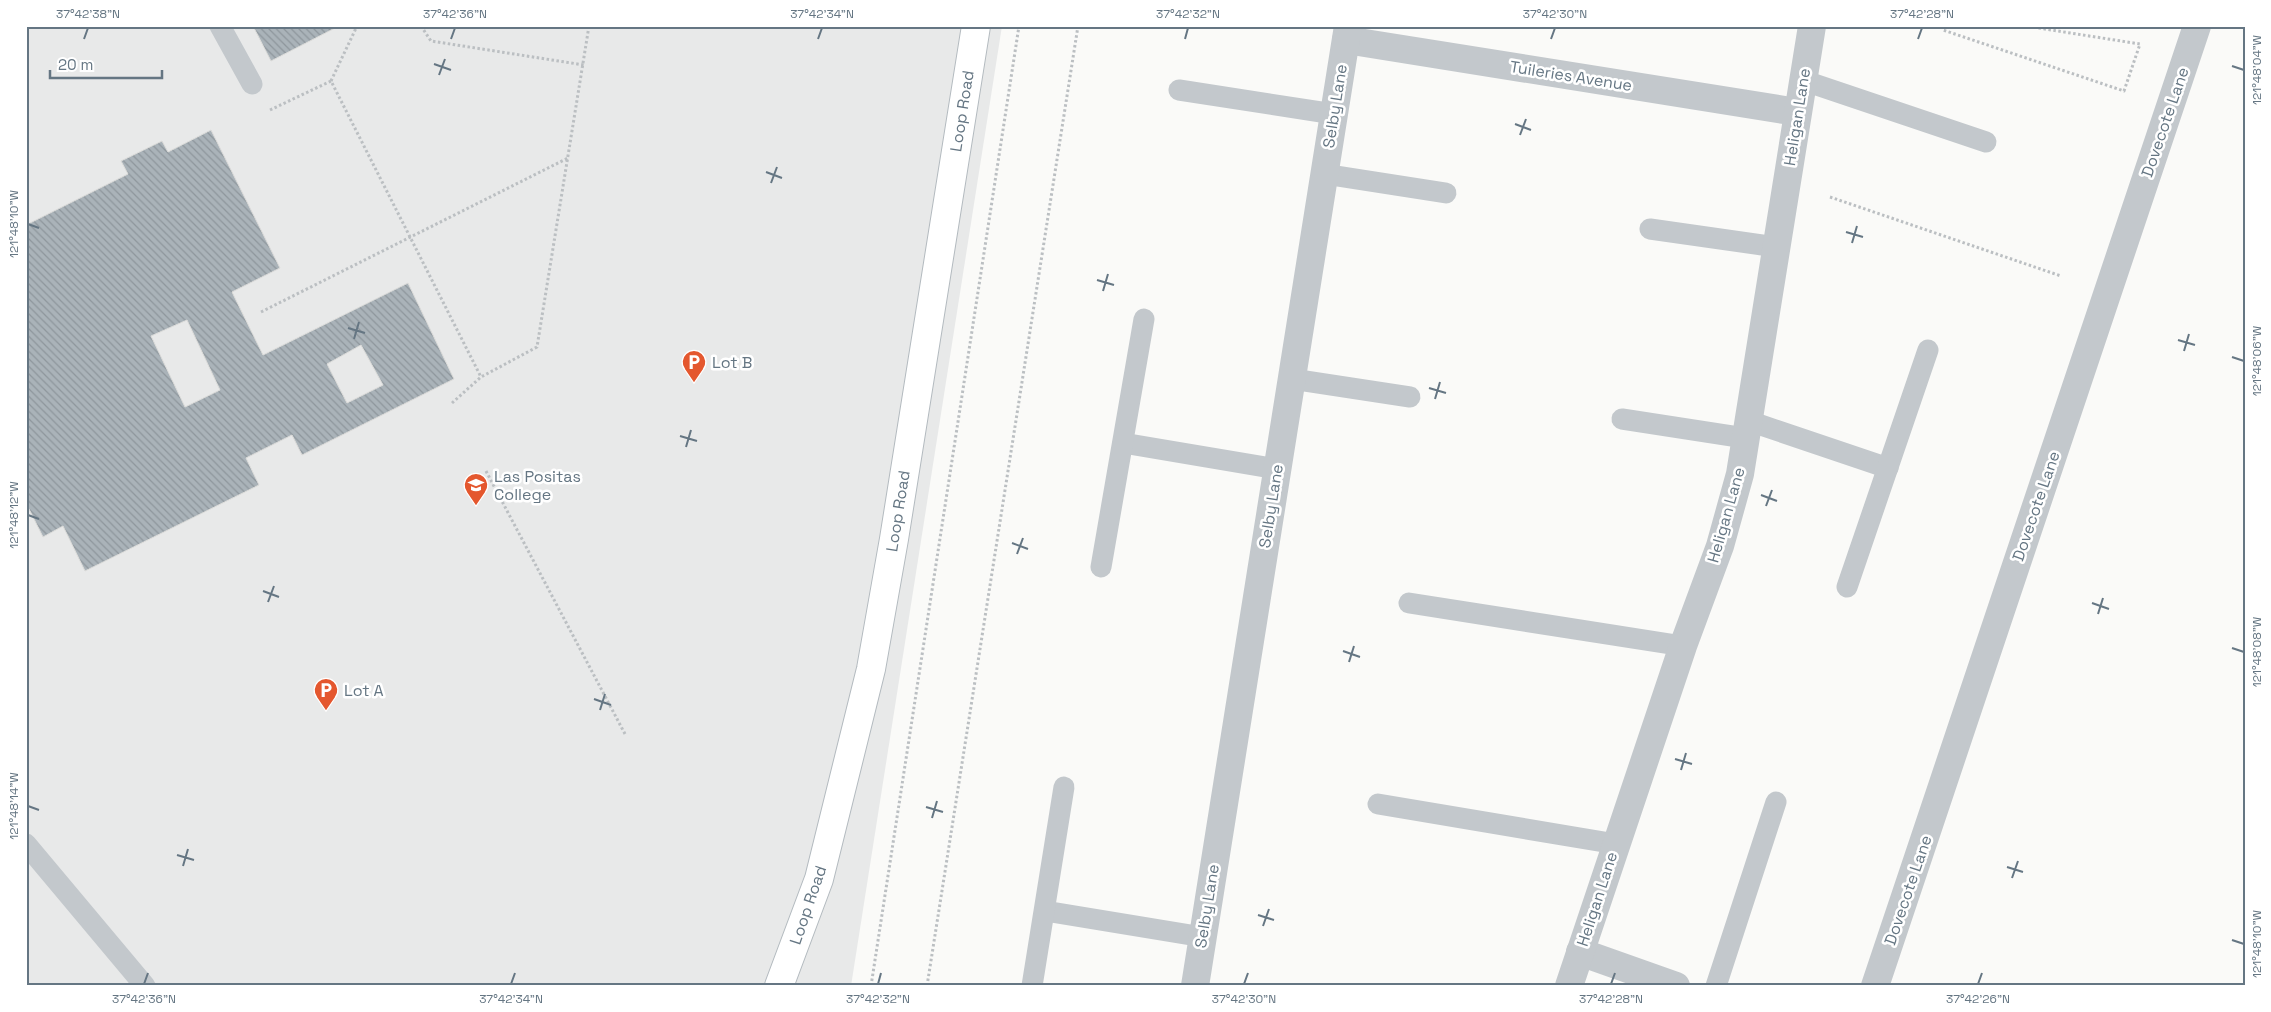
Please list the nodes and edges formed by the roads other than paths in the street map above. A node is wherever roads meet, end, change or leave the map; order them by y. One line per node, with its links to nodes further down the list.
1 (220, 26): 7 (lane)
2 (976, 26): 38 (street, Loop Road)
3 (1812, 26): 6 (street, Heligan Lane)
4 (2197, 26): 44 (street, Dovecote Lane)
5 (1347, 33): 9 (street, Tuileries Avenue); 10 (street, Selby Lane)
6 (1802, 80): 9 (street, Heligan Lane); 11 (lane)
7 (252, 84)
8 (1179, 90): 10 (lane)
9 (1797, 112): 15 (street, Heligan Lane)
10 (1334, 114): 12 (street, Selby Lane)
11 (1986, 142)
12 (1324, 174): 13 (lane); 18 (street, Selby Lane)
13 (1446, 193)
14 (1650, 229): 15 (lane)
15 (1776, 248): 21 (street, Heligan Lane)
16 (1144, 319): 22 (lane)
17 (1928, 350): 23 (lane)
18 (1292, 379): 19 (lane); 24 (street, Selby Lane)
19 (1410, 396)
20 (1622, 419): 21 (lane)
21 (1747, 430): 23 (lane); 28 (street, Heligan Lane)
22 (1123, 443): 24 (lane); 25 (lane)
23 (1888, 468): 26 (lane)
24 (1277, 469): 35 (street, Selby Lane)
25 (1101, 567)
26 (1847, 587)
27 (1409, 603): 28 (lane)
28 (1683, 646): 33 (street, Heligan Lane)
29 (1064, 787): 34 (lane)
30 (1776, 802): 43 (lane)
31 (1378, 804): 33 (lane)
32 (26, 844): 37 (lane)
33 (1616, 844): 36 (street, Heligan Lane)
34 (1045, 911): 35 (lane); 39 (lane)
35 (1203, 936): 40 (street, Selby Lane)
36 (1580, 952): 41 (street, Heligan Lane); 42 (street)
37 (145, 986)
38 (779, 986)
39 (1032, 986)
40 (1195, 986)
41 (1569, 986)
42 (1676, 986)
43 (1716, 986)
44 (1875, 986)

